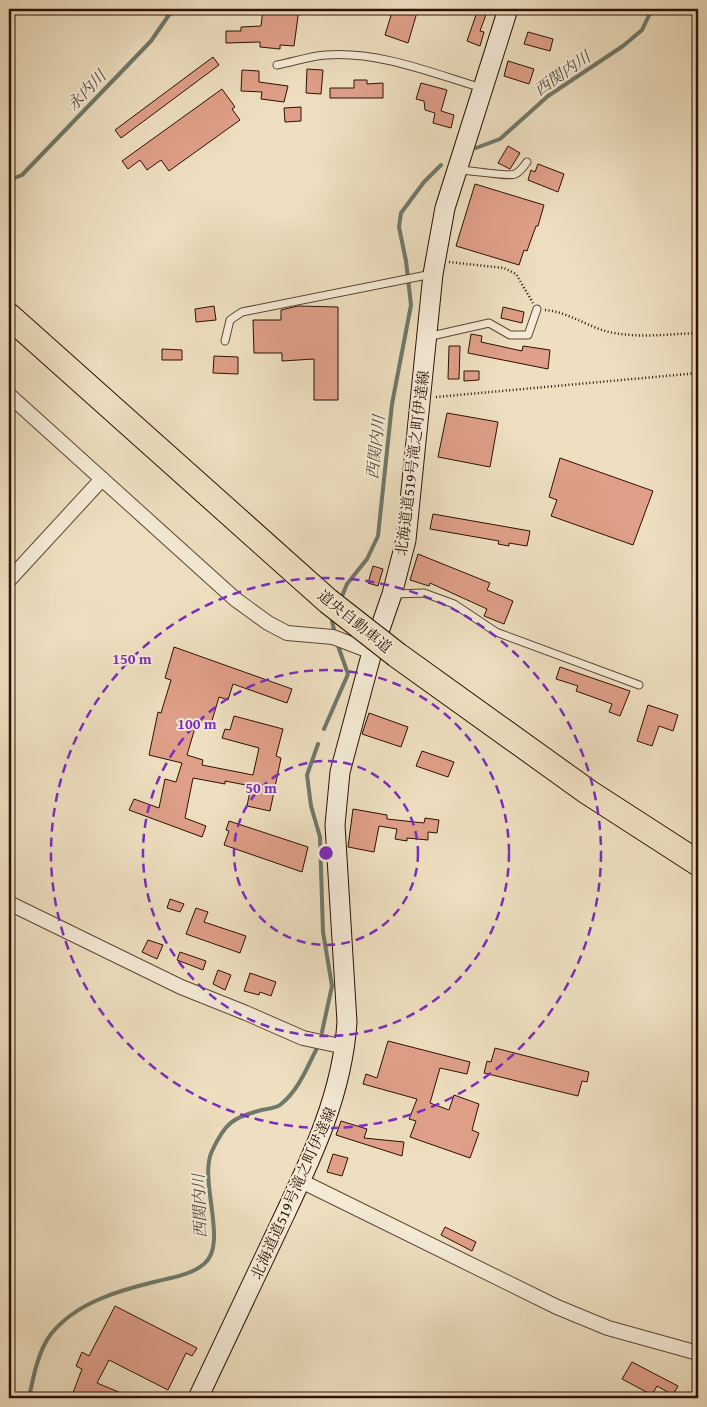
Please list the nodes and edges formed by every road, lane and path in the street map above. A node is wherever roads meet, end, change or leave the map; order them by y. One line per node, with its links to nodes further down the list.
1 (508, 9): 3 (main road, 北海道道519号滝之町伊達線)
2 (278, 65): 3 (lane)
3 (483, 88): 5 (main road, 北海道道519号滝之町伊達線)
4 (527, 162): 5 (lane)
5 (457, 170): 6 (main road, 北海道道519号滝之町伊達線)
6 (434, 268): 8 (path); 11 (main road, 北海道道519号滝之町伊達線); 12 (lane)
7 (9, 308): 13 (highway, 道央自動車道)
8 (537, 310): 10 (path); 11 (lane)
9 (9, 316): 13 (highway, 道央自動車道)
10 (698, 333)
11 (427, 337): 16 (main road, 北海道道519号滝之町伊達線)
12 (225, 341)
13 (40, 344): 22 (highway, 道央自動車道, bridge)
14 (698, 373): 16 (path)
15 (9, 395): 17 (street)
16 (422, 398): 19 (main road, 北海道道519号滝之町伊達線)
17 (102, 479): 18 (street); 20 (street)
18 (9, 580)
19 (392, 594): 20 (main road, 北海道道519号滝之町伊達線); 21 (lane)
20 (372, 652): 24 (main road, 北海道道519号滝之町伊達線)
21 (639, 685)
22 (698, 863)
23 (9, 903): 24 (street)
24 (345, 1047): 25 (main road, 北海道道519号滝之町伊達線)
25 (301, 1181): 26 (street); 27 (main road, 北海道道519号滝之町伊達線)
26 (698, 1353)
27 (198, 1398)

